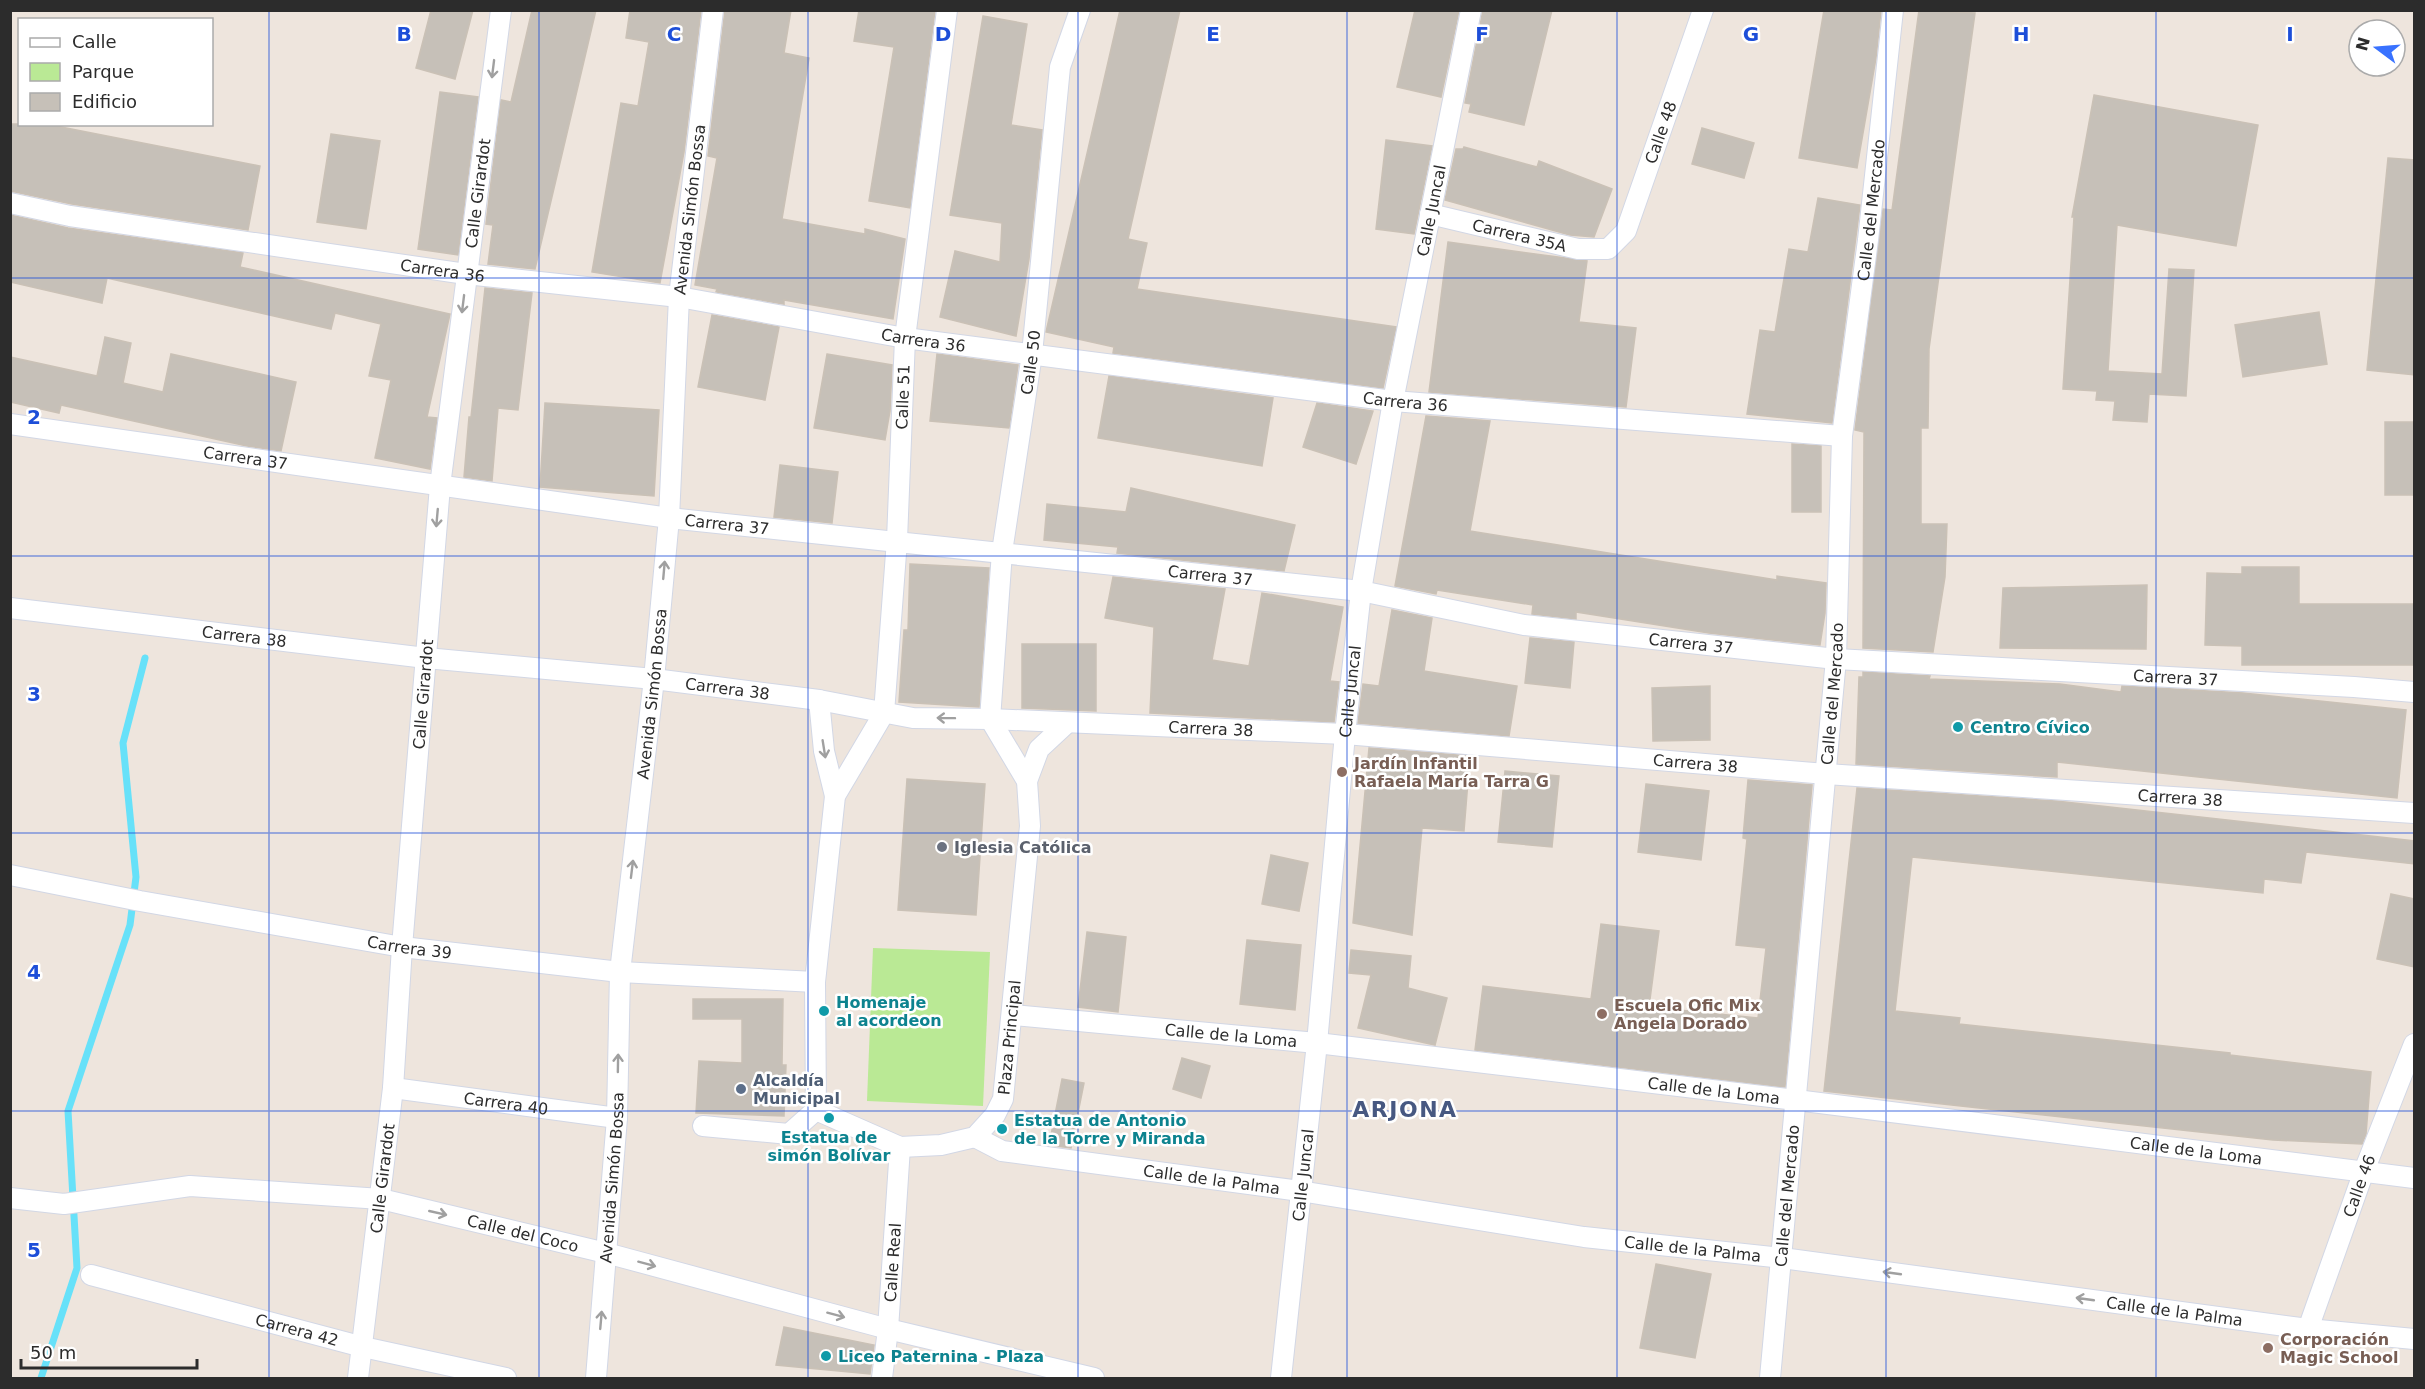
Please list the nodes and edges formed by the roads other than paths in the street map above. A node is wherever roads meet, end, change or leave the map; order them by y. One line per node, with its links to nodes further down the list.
1 (501, 10): 11 (street, Calle Girardot, one-way to 11)
2 (713, 10): 12 (street, Avenida Simón Bossa)
3 (947, 10): 13 (street, Calle 51)
4 (1080, 10): 14 (street, Calle 50)
5 (1471, 10): 9 (street, Calle Juncal)
6 (1703, 10): 10 (street, Calle 48)
7 (1893, 10): 17 (street, Calle del Mercado)
8 (10, 203): 11 (street, Carrera 36)
9 (1430, 214): 10 (street, Carrera 35A); 15 (street, Calle Juncal)
10 (1608, 249)
11 (466, 274): 12 (street, Carrera 36); 18 (street, Calle Girardot, one-way to 18)
12 (679, 297): 13 (street, Carrera 36); 19 (street, Avenida Simón Bossa)
13 (905, 338): 14 (street, Carrera 36); 20 (street, Calle 51)
14 (1032, 354): 15 (street, Carrera 36); 21 (street, Calle 50)
15 (1393, 401): 17 (street, Carrera 36); 22 (street, Calle Juncal)
16 (10, 424): 18 (street, Carrera 37)
17 (1842, 436): 25 (street, Calle del Mercado)
18 (440, 486): 19 (street, Carrera 37); 24 (street, Calle Girardot, one-way to 24)
19 (669, 518): 20 (street, Carrera 37); 26 (street, Avenida Simón Bossa, one-way to 19)
20 (897, 540): 21 (street, Carrera 37); 29 (street, Calle 51)
21 (1002, 552): 22 (street, Carrera 37); 30 (street, Calle 50)
22 (1361, 591): 25 (street, Carrera 37); 32 (street, Calle Juncal)
23 (10, 608): 24 (street, Carrera 38)
24 (426, 658): 26 (street, Carrera 38); 38 (street, Calle Girardot)
25 (1836, 659): 27 (street, Carrera 37); 33 (street, Calle del Mercado)
26 (654, 679): 28 (street, Carrera 38); 39 (street, Avenida Simón Bossa, one-way to 26)
27 (2415, 692)
28 (819, 700): 29 (street, Carrera 38); 35 (street, one-way to 35)
29 (884, 713): 30 (street, Carrera 38, one-way to 29); 35 (street)
30 (990, 719): 31 (street, Carrera 38); 34 (street, Plaza Principal)
31 (1067, 723): 32 (street, Carrera 38); 34 (street)
32 (1345, 734): 33 (street, Carrera 38); 42 (street, Calle Juncal)
33 (1826, 774): 36 (street, Carrera 38); 45 (street, Calle del Mercado)
34 (1027, 782): 41 (street, Plaza Principal)
35 (835, 796): 40 (street)
36 (2415, 813)
37 (10, 875): 38 (street, Carrera 39)
38 (402, 947): 39 (street, Carrera 39); 44 (street, Calle Girardot)
39 (620, 972): 40 (street, Carrera 39); 47 (street, Avenida Simón Bossa, one-way to 39)
40 (814, 982): 46 (street)
41 (1013, 1015): 42 (street, Calle de la Loma); 49 (street, Plaza Principal)
42 (1317, 1043): 45 (street, Calle de la Loma); 53 (street, Calle Juncal)
43 (2415, 1044): 51 (street, Calle 46)
44 (393, 1088): 47 (street, Carrera 40); 55 (street, Calle Girardot)
45 (1796, 1100): 51 (street, Calle de la Loma); 57 (street, Calle del Mercado)
46 (816, 1110): 48 (street); 50 (street)
47 (617, 1118): 56 (street, Avenida Simón Bossa)
48 (703, 1126)
49 (975, 1137): 50 (street); 53 (street, Calle de la Palma)
50 (900, 1147): 59 (street, Calle Real)
51 (2364, 1171): 52 (street, Calle de la Loma); 60 (street, Calle 46)
52 (2415, 1178)
53 (1300, 1191): 57 (street, Calle de la Palma); 68 (street, Calle Juncal)
54 (10, 1198): 55 (street, Calle del Coco)
55 (381, 1199): 56 (street, Calle del Coco, one-way to 56); 62 (street, Calle Girardot)
56 (606, 1253): 59 (street, Calle del Coco, one-way to 59); 65 (street, Avenida Simón Bossa, one-way to 56)
57 (1782, 1258): 60 (street, Calle de la Palma, one-way to 57); 69 (street, Calle del Mercado)
58 (91, 1275): 62 (street, Carrera 42)
59 (888, 1329): 66 (street, Calle Real); 67 (street, Calle del Coco)
60 (2308, 1329): 61 (street, Calle de la Palma)
61 (2415, 1339)
62 (363, 1347): 63 (street, Calle Girardot); 64 (street, Carrera 42)
63 (358, 1378)
64 (506, 1378)
65 (596, 1378)
66 (882, 1378)
67 (1094, 1378)
68 (1281, 1378)
69 (1770, 1378)

